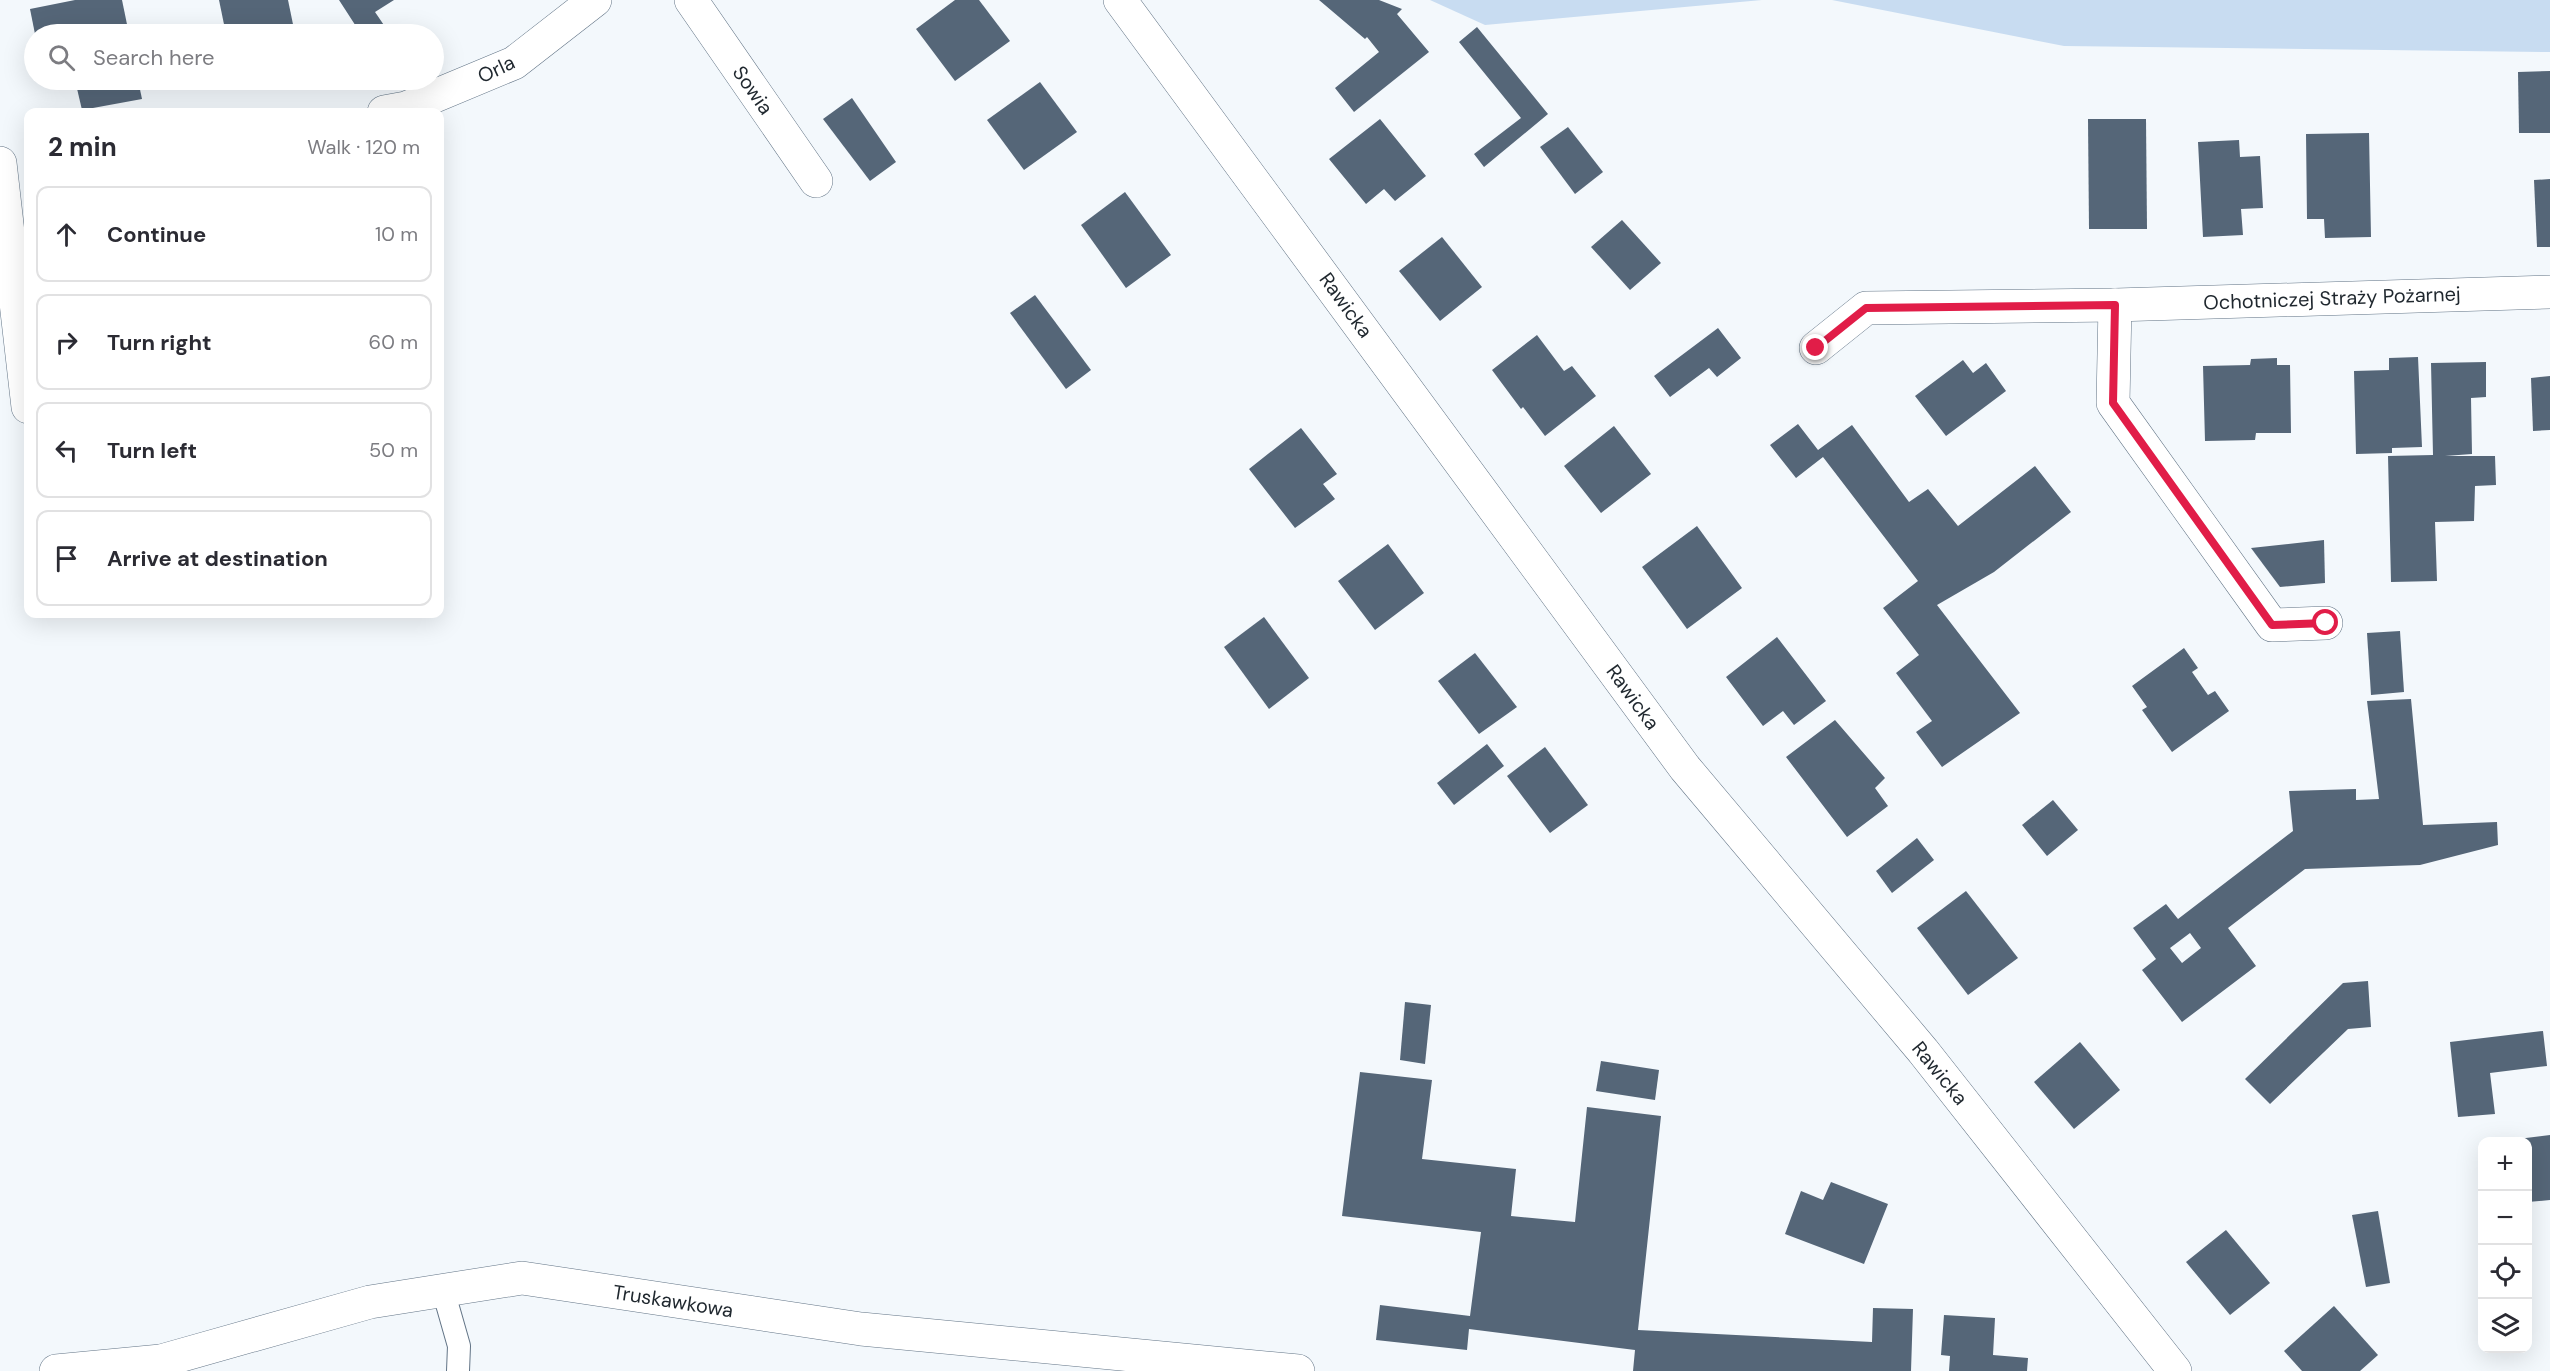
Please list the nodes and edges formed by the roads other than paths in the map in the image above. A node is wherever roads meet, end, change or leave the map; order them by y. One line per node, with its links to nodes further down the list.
1 (595, 0): 4 (street, Orla)
2 (691, 0): 6 (street, Sowia)
3 (1120, 0): 16 (street, Rawicka)
4 (406, 108)
5 (11, 180): 10 (street)
6 (816, 181)
7 (2550, 292): 8 (street, Ochotniczej Straży Pożarnej)
8 (2115, 305): 9 (street, Ochotniczej Straży Pożarnej); 11 (street)
9 (1816, 348)
10 (24, 354)
11 (2326, 623)
12 (442, 1290): 13 (street, Truskawkowa); 14 (lane); 15 (street, Truskawkowa)
13 (56, 1371)
14 (458, 1371)
15 (1298, 1371)
16 (2175, 1371)

